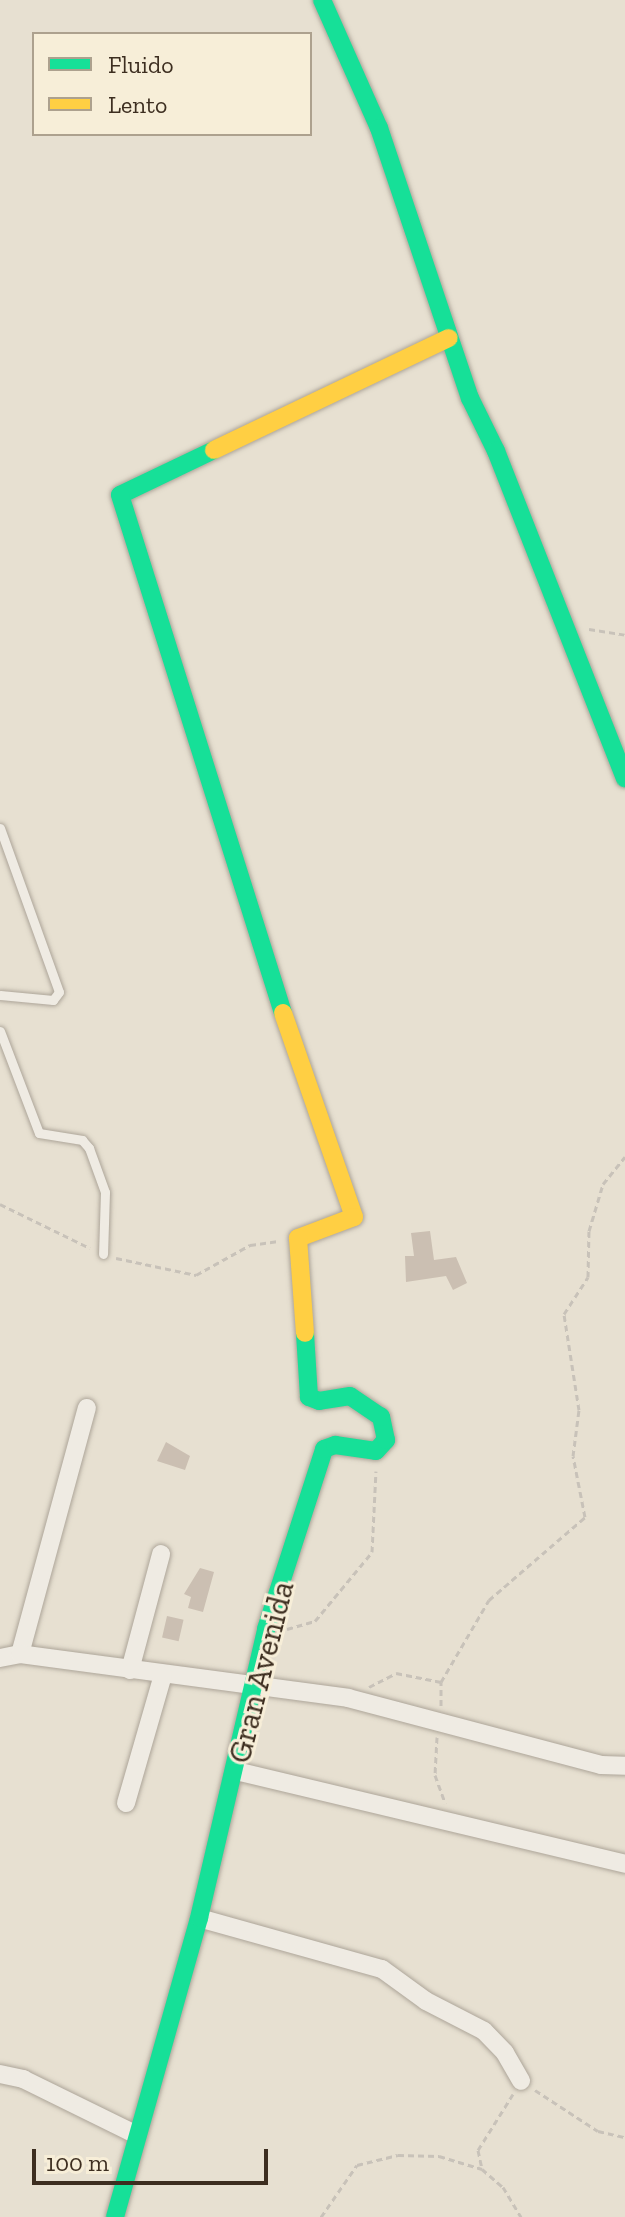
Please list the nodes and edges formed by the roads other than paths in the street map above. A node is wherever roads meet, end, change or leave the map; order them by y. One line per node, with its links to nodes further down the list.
1 (322, 0): 2 (street)
2 (449, 338): 3 (street); 14 (street, Gran Avenida)
3 (625, 779)
4 (0, 828): 5 (lane)
5 (0, 995)
6 (0, 1031): 7 (lane)
7 (103, 1254)
8 (87, 1408): 10 (street)
9 (161, 1554): 12 (street)
10 (20, 1654): 11 (street); 12 (street)
11 (0, 1658)
12 (130, 1670): 13 (street)
13 (163, 1675): 14 (street); 17 (street)
14 (256, 1689): 15 (street); 16 (street, Gran Avenida)
15 (625, 1766)
16 (236, 1771): 18 (street); 19 (street, Gran Avenida)
17 (126, 1803)
18 (625, 1864)
19 (199, 1918): 21 (street); 22 (street, Gran Avenida)
20 (0, 2074): 22 (street)
21 (521, 2081)
22 (135, 2134): 23 (street, Gran Avenida)
23 (115, 2217)

